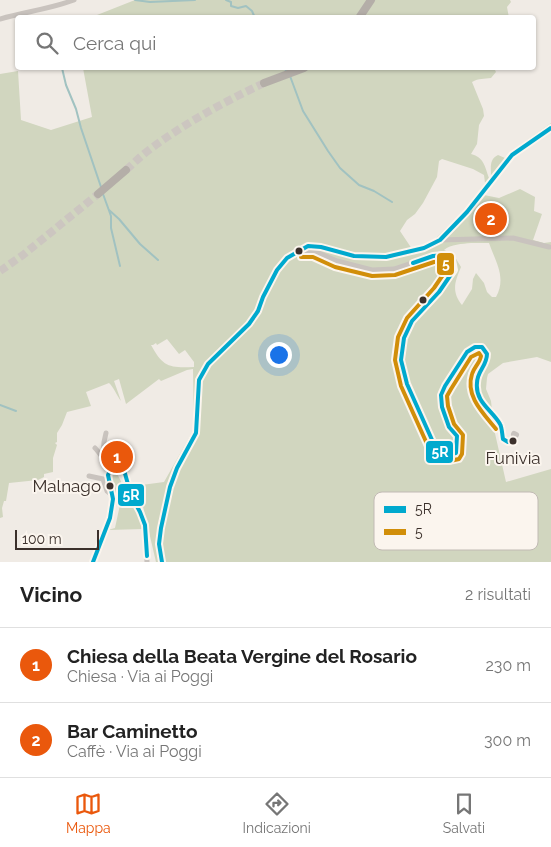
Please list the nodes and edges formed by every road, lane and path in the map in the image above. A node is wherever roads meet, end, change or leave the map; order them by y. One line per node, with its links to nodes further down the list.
1 (74, 0): 4 (street)
2 (371, 0): 3 (highway)
3 (361, 15)
4 (0, 19)
5 (298, 70): 6 (highway)
6 (264, 83)
7 (551, 128): 10 (street)
8 (126, 170): 9 (highway)
9 (98, 194)
10 (440, 240): 11 (street); 12 (street)
11 (549, 246)
12 (301, 251): 13 (street); 22 (street)
13 (501, 425)
14 (106, 433): 16 (street)
15 (95, 448): 16 (street)
16 (103, 458): 17 (street)
17 (111, 468): 19 (street); 21 (street)
18 (89, 476): 19 (street)
19 (112, 495): 20 (street)
20 (93, 562)
21 (147, 562)
22 (162, 562)

